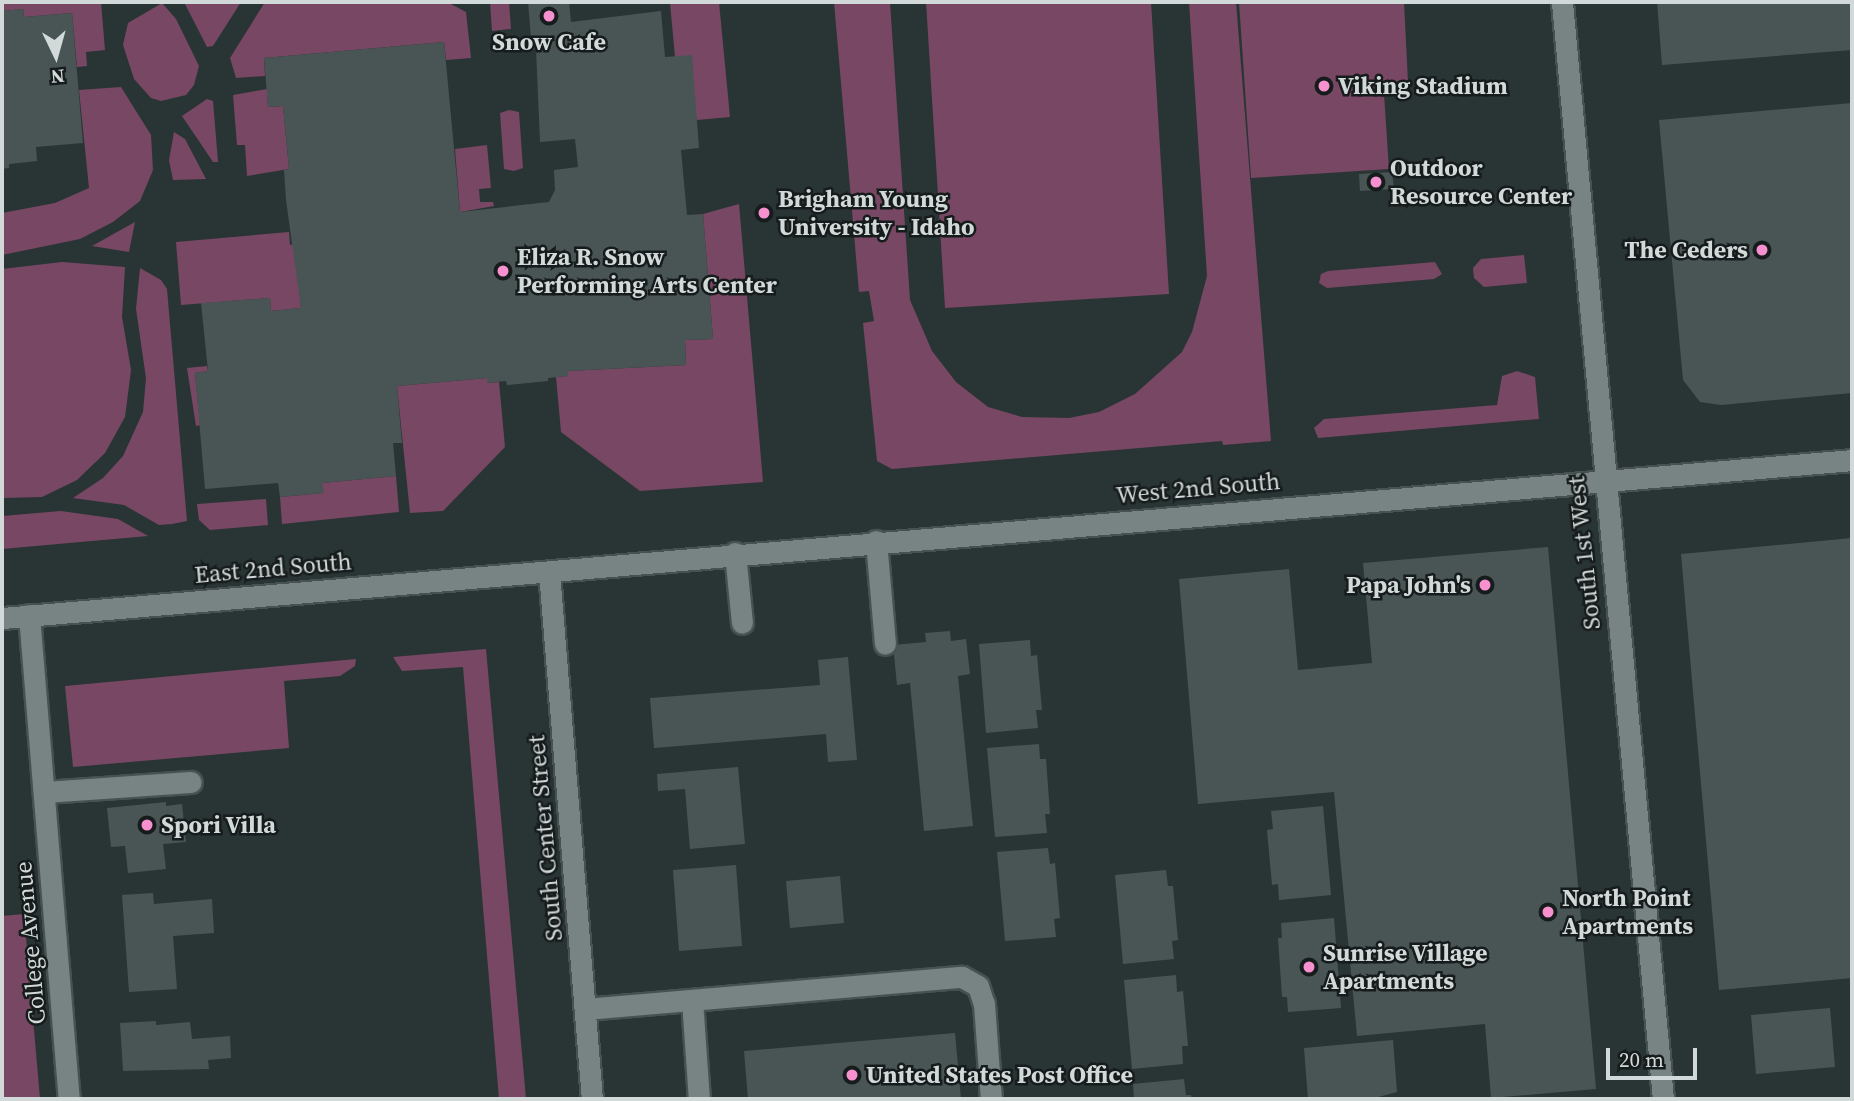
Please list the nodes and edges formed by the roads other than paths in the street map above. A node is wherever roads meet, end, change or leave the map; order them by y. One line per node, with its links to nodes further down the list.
1 (1562, 2): 3 (street, South 1st West)
2 (1852, 460): 3 (street, West 2nd South)
3 (1603, 481): 4 (street, West 2nd South); 19 (street, South 1st West)
4 (876, 541): 5 (street, West 2nd South); 10 (street)
5 (735, 553): 6 (street, West 2nd South); 9 (street)
6 (549, 572): 7 (street, East 2nd South); 14 (street, South Center Street)
7 (29, 615): 8 (street, East 2nd South); 12 (street, College Avenue)
8 (2, 618)
9 (742, 623)
10 (885, 643)
11 (191, 782): 12 (street)
12 (44, 792): 15 (street, College Avenue)
13 (692, 1000): 14 (street); 17 (street); 18 (street)
14 (585, 1009): 16 (street, South Center Street)
15 (69, 1099)
16 (592, 1099)
17 (699, 1099)
18 (991, 1099)
19 (1663, 1099)

